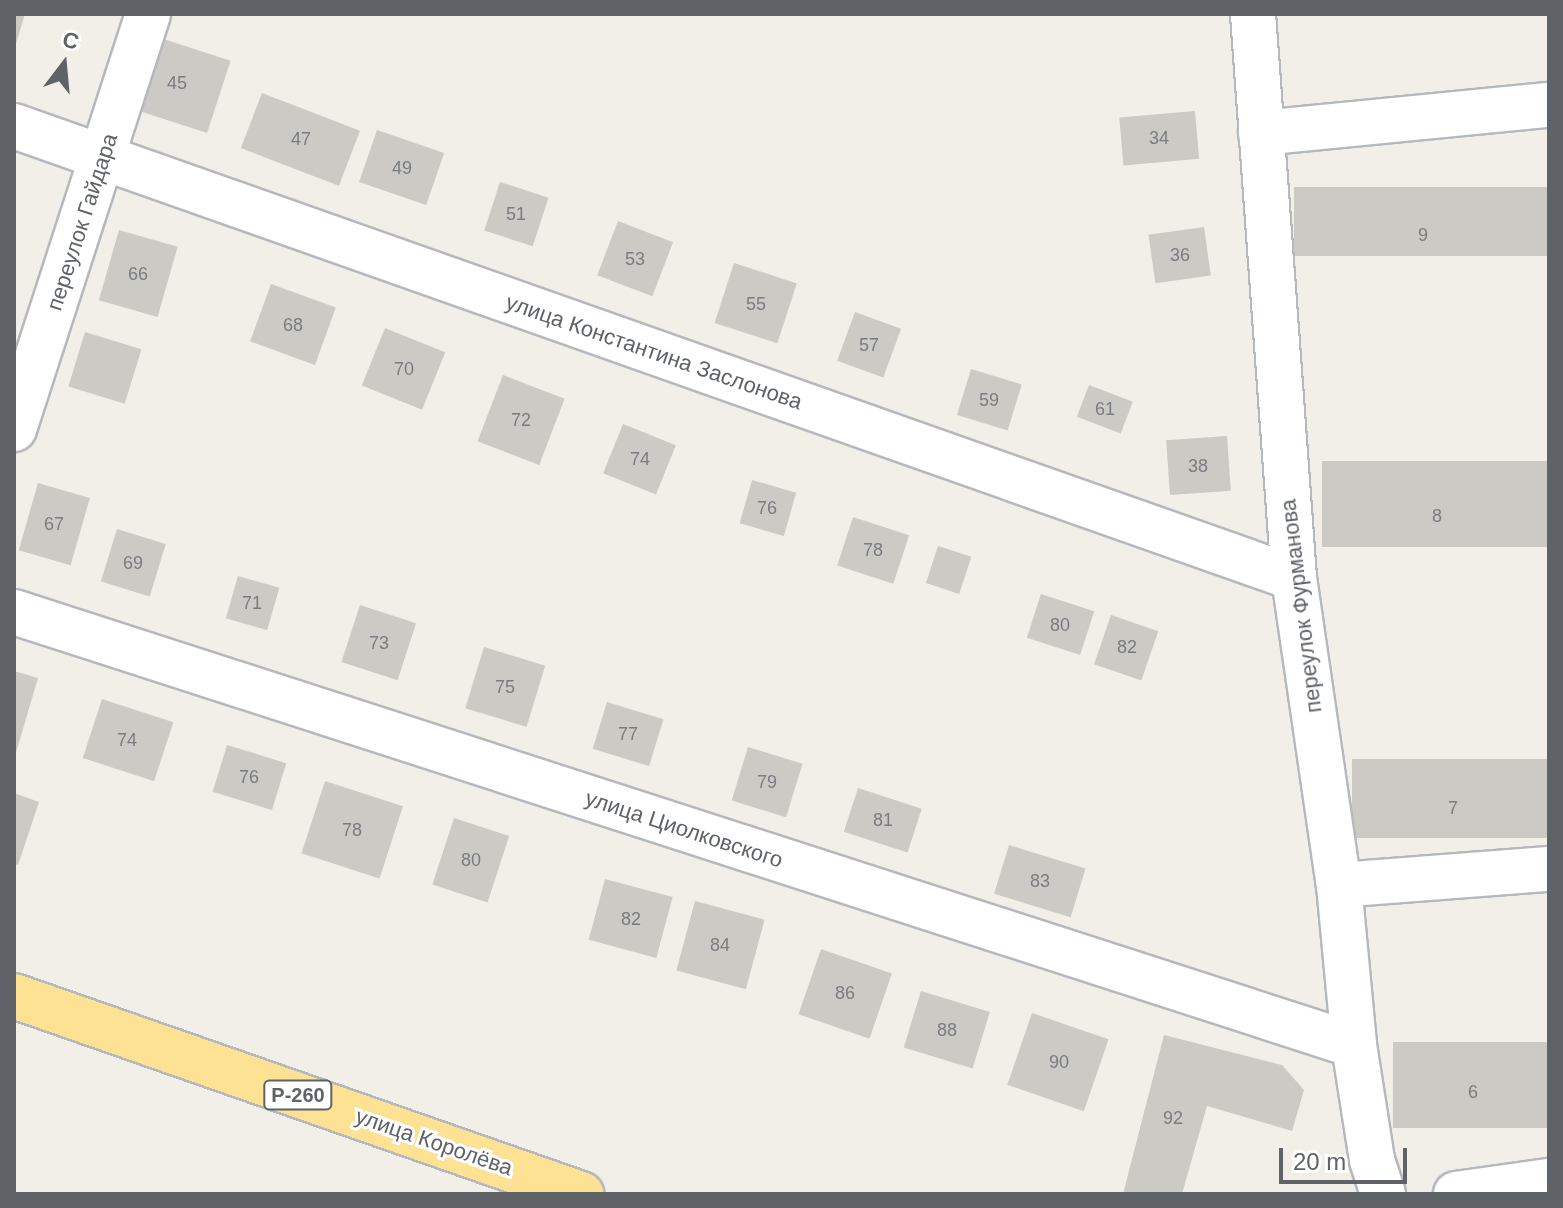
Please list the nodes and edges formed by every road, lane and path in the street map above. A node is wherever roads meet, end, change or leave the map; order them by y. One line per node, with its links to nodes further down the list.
1 (148, 14): 6 (street, переулок Гайдара)
2 (1253, 14): 5 (street, переулок Фурманова)
3 (1549, 105): 5 (street)
4 (14, 126): 6 (street, улица Константина Заслонова)
5 (1261, 133): 8 (street, переулок Фурманова)
6 (103, 158): 7 (street, переулок Гайдара); 8 (street, улица Константина Заслонова)
7 (14, 429)
8 (1294, 578): 11 (street, переулок Фурманова)
9 (14, 612): 13 (street, улица Циолковского)
10 (1549, 869): 11 (street)
11 (1339, 885): 13 (street, переулок Фурманова)
12 (14, 996): 15 (highway, улица Королёва / Р-260)
13 (1354, 1045): 16 (street, переулок Фурманова)
14 (1549, 1181): 17 (street)
15 (581, 1194)
16 (1383, 1194)
17 (1456, 1194)

